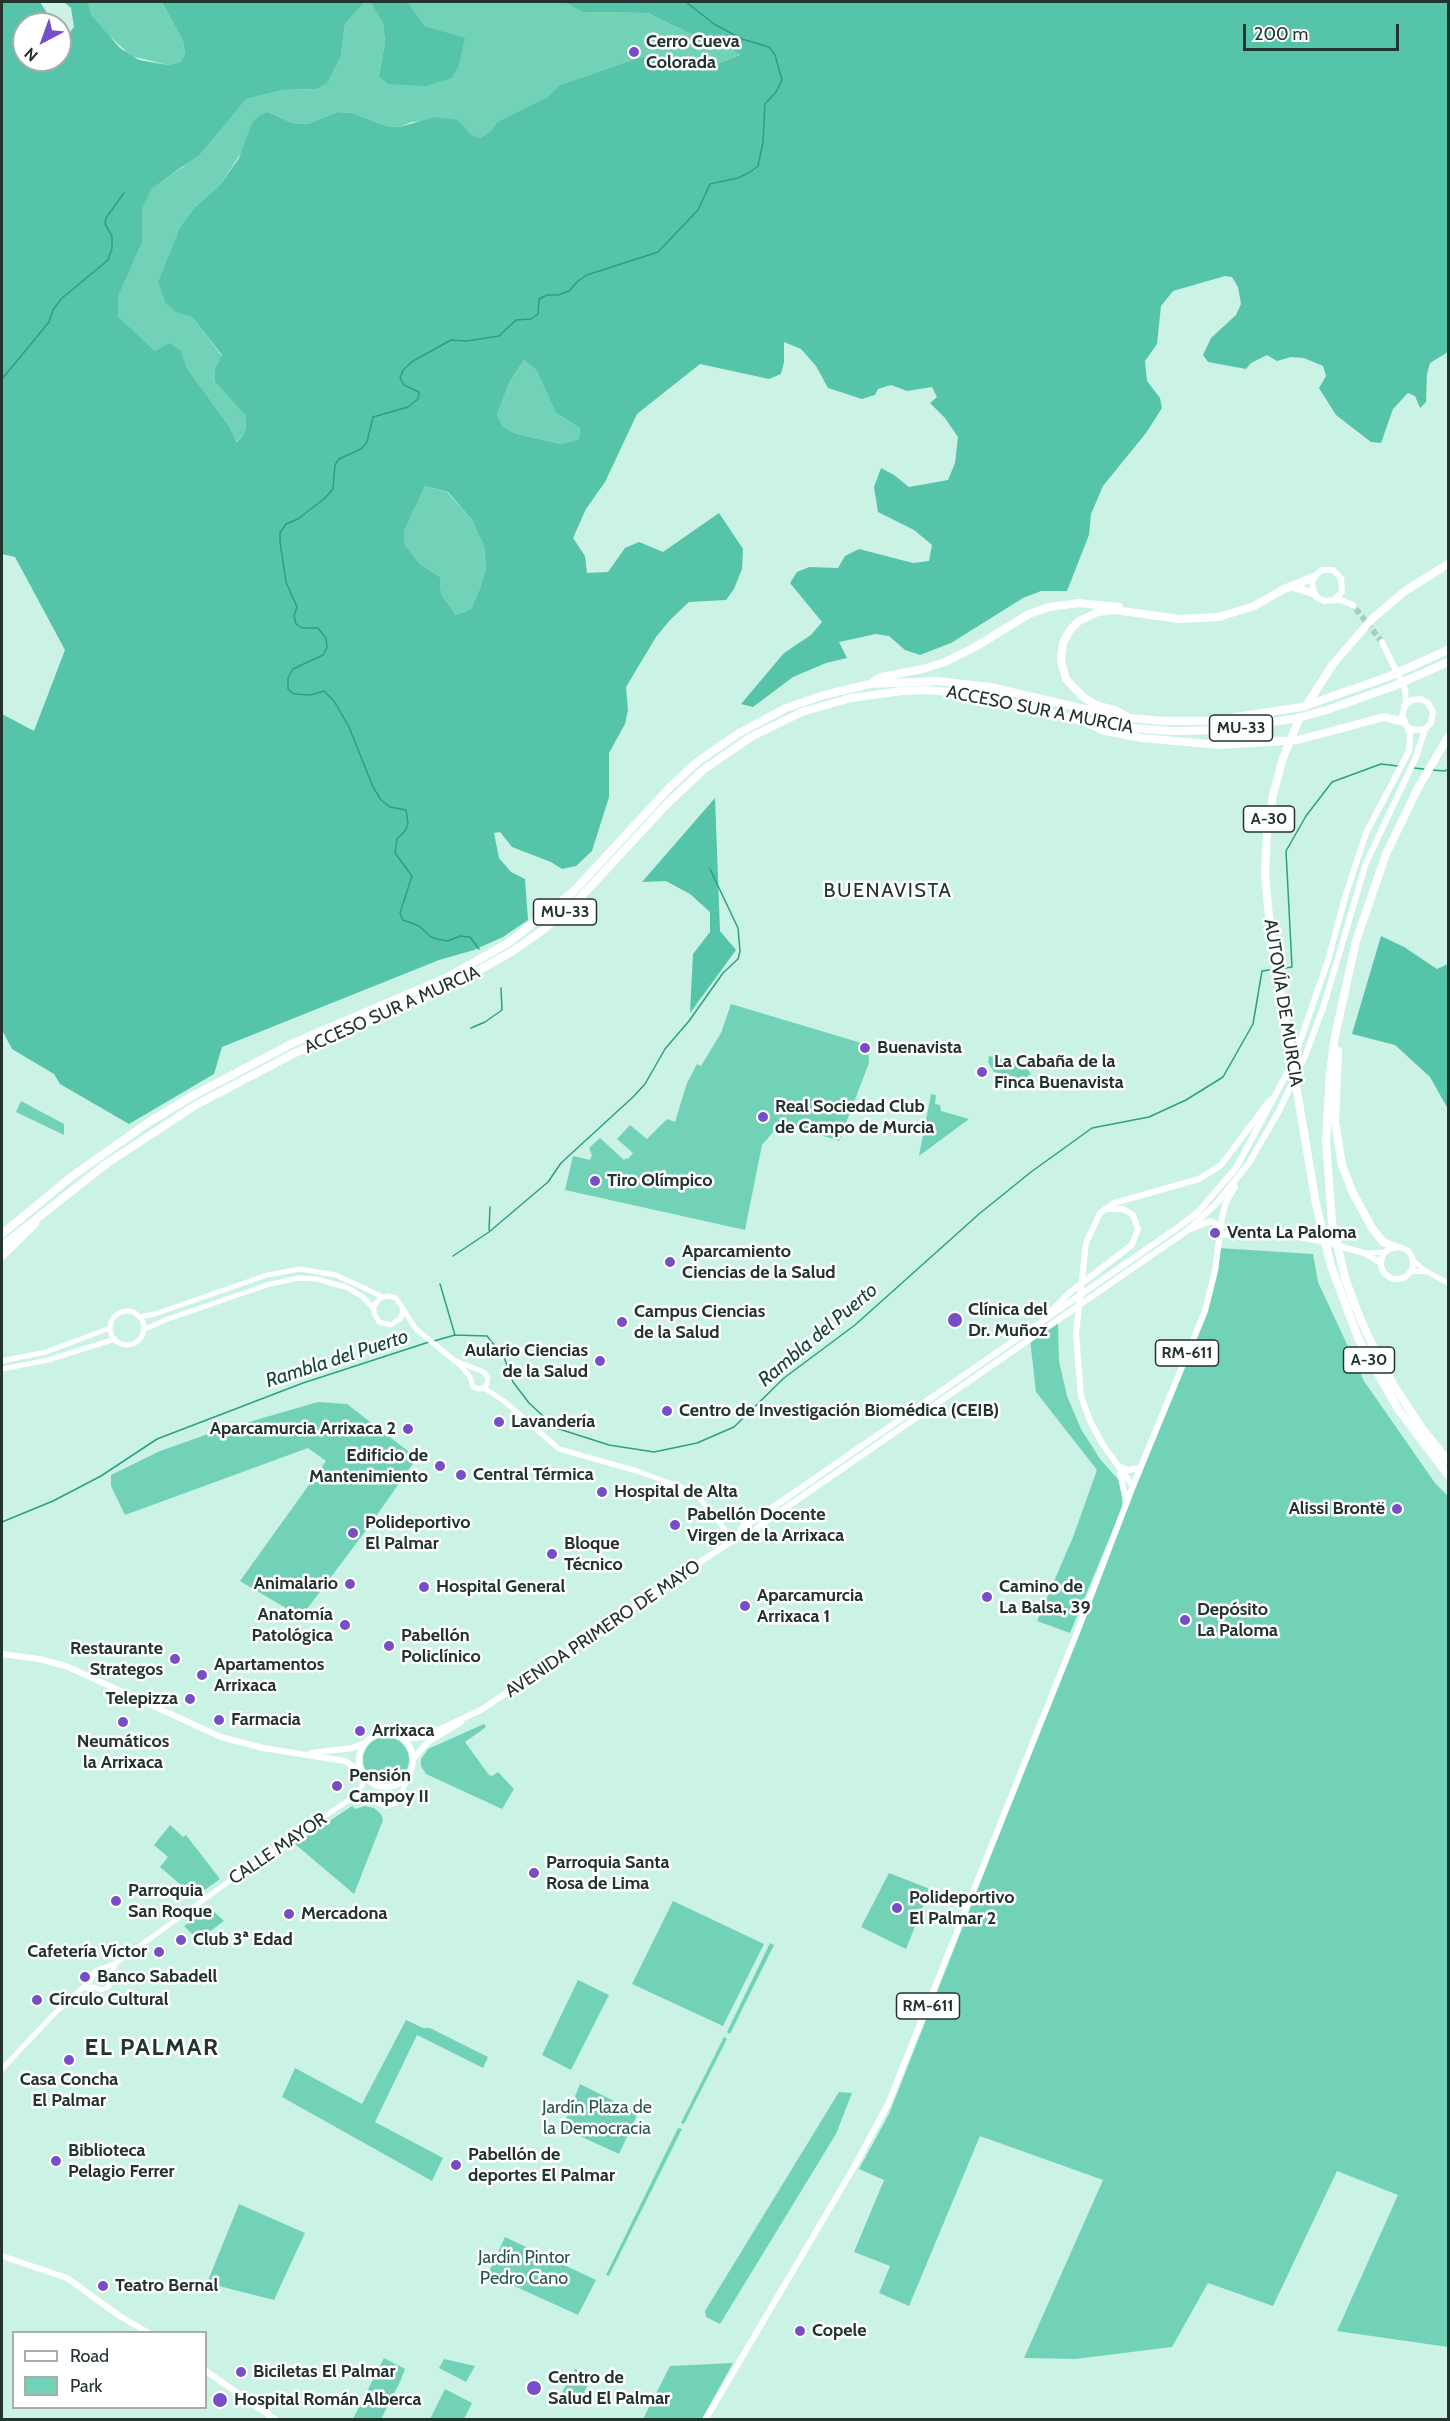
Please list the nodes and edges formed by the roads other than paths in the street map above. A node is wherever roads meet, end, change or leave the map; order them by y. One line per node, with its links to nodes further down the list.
1 (1449, 564): 62 (highway, AUTOVÍA DE MURCIA / A-30)
2 (1314, 577): 3 (highway); 4 (main road); 5 (main road)
3 (1292, 587): 5 (highway); 7 (highway)
4 (1343, 588): 6 (main road); 6 (main road)
5 (1313, 592): 6 (main road)
6 (1334, 600)
7 (1165, 616): 11 (highway); 15 (highway)
8 (1382, 642): 12 (main road)
9 (1449, 650): 15 (highway, ACCESO SUR A MURCIA / MU-33)
10 (1449, 662): 16 (highway, ACCESO SUR A MURCIA / MU-33)
11 (870, 684): 15 (highway, ACCESO SUR A MURCIA / MU-33); 25 (highway, ACCESO SUR A MURCIA / MU-33)
12 (1405, 689): 13 (main road); 14 (main road)
13 (1418, 699): 14 (main road); 18 (main road)
14 (1404, 706): 17 (main road)
15 (1127, 717)
16 (1083, 721): 17 (highway); 23 (highway, ACCESO SUR A MURCIA / MU-33)
17 (1406, 725): 18 (main road); 21 (main road)
18 (1425, 729): 22 (main road)
19 (1449, 737): 20 (highway, AUTOVÍA DE MURCIA / A-30)
20 (1369, 900): 31 (highway); 59 (highway, AUTOVÍA DE MURCIA / A-30)
21 (1280, 1088): 24 (main road); 45 (main road)
22 (1249, 1163): 27 (main road); 29 (main road, RM-611)
23 (47, 1209): 30 (highway, ACCESO SUR A MURCIA / MU-33); 34 (highway)
24 (1100, 1213): 45 (main road); 60 (main road)
25 (18, 1219): 26 (highway); 28 (highway, ACCESO SUR A MURCIA / MU-33)
26 (2, 1229)
27 (1188, 1230): 29 (main road); 57 (main road)
28 (2, 1234)
29 (1220, 1235): 33 (main road); 61 (main road, RM-611)
30 (2, 1246)
31 (1395, 1247): 32 (main road); 35 (main road)
32 (1385, 1252): 33 (street); 36 (main road)
33 (1364, 1253): 36 (main road)
34 (2, 1256)
35 (1413, 1260): 37 (main road); 38 (street)
36 (1381, 1263): 37 (main road)
37 (1411, 1271): 38 (street)
38 (1430, 1274): 39 (street)
39 (1449, 1283)
40 (383, 1297): 41 (street); 42 (street); 43 (street)
41 (374, 1309): 44 (street); 47 (street)
42 (403, 1309): 44 (street); 48 (street)
43 (139, 1317): 46 (street); 47 (street)
44 (396, 1323): 48 (street)
45 (1035, 1326): 56 (main road)
46 (110, 1328): 49 (street); 50 (street)
47 (143, 1330): 49 (street)
48 (418, 1330): 51 (street)
49 (115, 1339): 52 (street)
50 (2, 1361)
51 (456, 1361): 53 (street); 54 (street)
52 (2, 1369)
53 (477, 1371): 54 (street); 55 (street)
54 (470, 1377): 55 (street)
55 (486, 1386): 66 (street)
56 (885, 1428): 57 (main road); 58 (main road); 66 (main road)
57 (898, 1429): 58 (main road)
58 (881, 1441): 65 (main road)
59 (1449, 1461)
60 (1118, 1466): 61 (main road); 63 (main road); 64 (main road)
61 (1140, 1468): 63 (main road, RM-611)
62 (1449, 1475)
63 (1133, 1486): 64 (main road, RM-611)
64 (1127, 1502): 87 (main road, RM-611)
65 (753, 1531): 66 (main road); 66 (main road)
66 (741, 1533): 68 (main road, AVENIDA PRIMERO DE MAYO)
67 (2, 1654): 71 (main road)
68 (468, 1717): 69 (main road, AVENIDA PRIMERO DE MAYO); 72 (main road, AVENIDA PRIMERO DE MAYO)
69 (403, 1739): 70 (main road); 72 (main road)
70 (366, 1742): 71 (main road); 73 (main road)
71 (301, 1754): 73 (main road)
72 (412, 1760): 74 (main road)
73 (362, 1772): 74 (main road); 75 (street)
74 (410, 1772): 75 (street)
75 (352, 1798): 76 (street, CALLE MAYOR)
76 (116, 1963): 77 (street, CALLE MAYOR); 78 (street, CALLE MAYOR)
77 (102, 1970): 78 (street); 79 (street)
78 (110, 1976): 80 (street)
79 (91, 1980): 80 (street); 81 (street)
80 (94, 1987): 81 (street)
81 (81, 1988): 82 (street)
82 (2, 2069)
83 (2, 2256): 84 (main road)
84 (145, 2331)
85 (207, 2372): 86 (main road)
86 (276, 2420)
87 (705, 2420)

